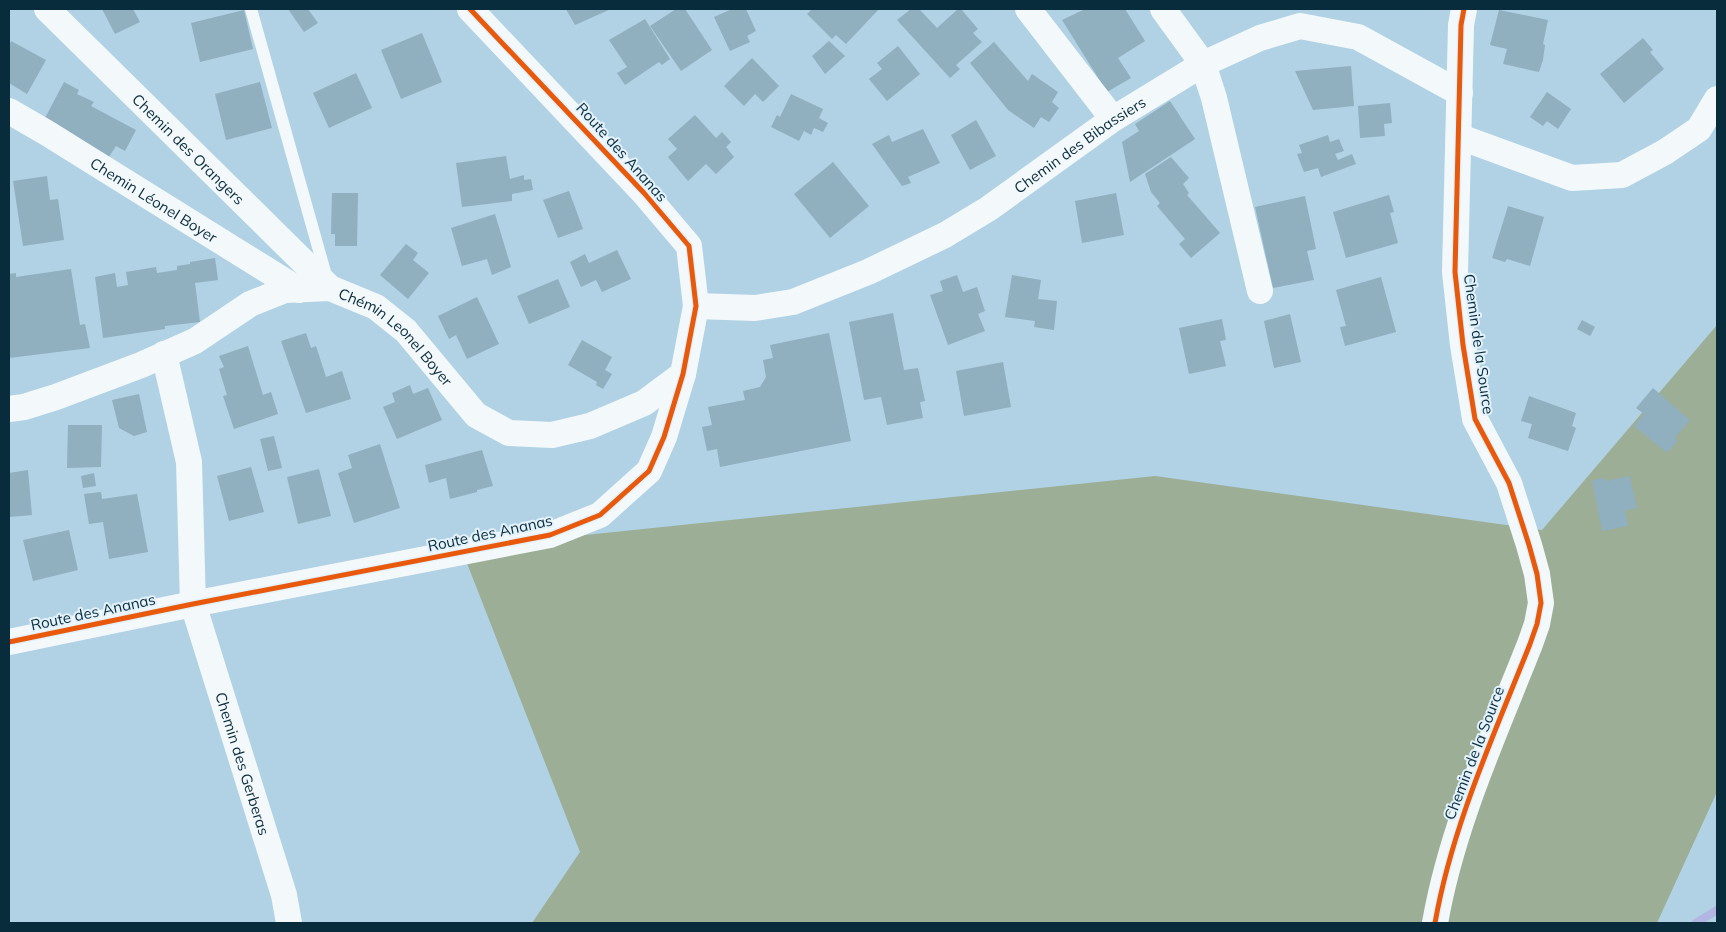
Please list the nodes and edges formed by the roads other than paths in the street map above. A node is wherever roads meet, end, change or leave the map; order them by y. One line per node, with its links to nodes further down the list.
1 (46, 9): 13 (street, Chemin des Orangers)
2 (251, 9): 13 (lane)
3 (470, 9): 16 (street, Route des Ananas)
4 (1028, 9): 11 (street)
5 (1163, 9): 7 (street)
6 (1459, 14): 8 (street, Chemin de la Source)
7 (1203, 64): 8 (street, Chemin des Bibassiers); 11 (street, Chemin des Bibassiers); 15 (street)
8 (1460, 93): 12 (street, Chemin de la Source)
9 (1717, 99): 12 (street)
10 (9, 112): 14 (street, Chemin Léonel Boyer)
11 (1113, 119): 16 (street, Chemin des Bibassiers)
12 (1460, 137): 23 (street, Chemin de la Source)
13 (330, 288): 14 (street, Chémin Leonel Boyer); 18 (street, Chémin Leonel Boyer)
14 (299, 290): 17 (street, Chémin Leonel Boyer)
15 (1260, 291)
16 (696, 306): 18 (street, Route des Ananas)
17 (164, 354): 19 (street, Chémin Leonel Boyer); 20 (street)
18 (683, 374): 20 (street, Route des Ananas)
19 (9, 409)
20 (193, 604): 21 (street, Route des Ananas); 22 (street, Chemin des Gerberas)
21 (9, 642)
22 (289, 923)
23 (1435, 923)

